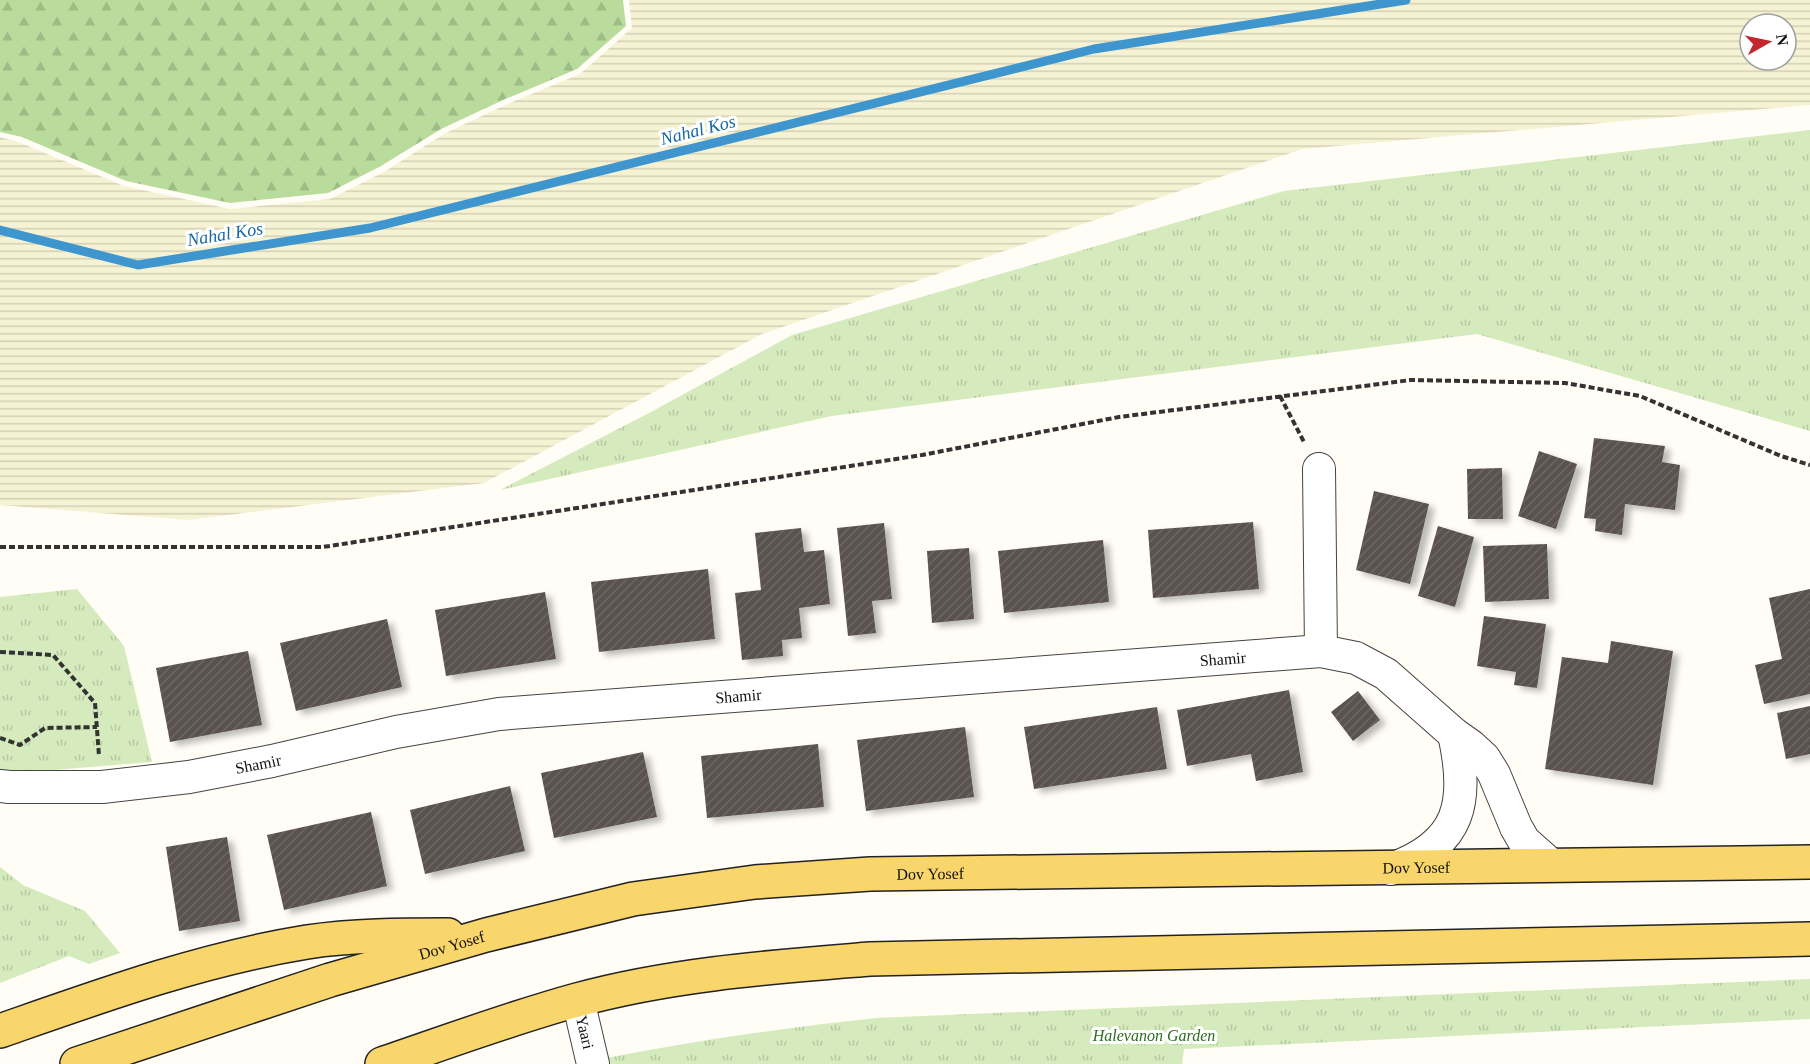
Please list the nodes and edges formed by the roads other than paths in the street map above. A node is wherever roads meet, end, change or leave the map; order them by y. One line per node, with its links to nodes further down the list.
1 (1319, 469): 2 (street)
2 (1321, 651): 3 (street, Shamir); 4 (street, Shamir)
3 (1454, 734): 6 (street, Shamir); 7 (street)
4 (0, 786)
5 (1810, 862): 6 (main road, Dov Yosef)
6 (1551, 865): 7 (main road, Dov Yosef)
7 (1391, 869): 8 (main road, Dov Yosef)
8 (486, 935): 11 (main road); 12 (main road, Dov Yosef)
9 (1810, 939): 10 (main road)
10 (578, 999): 13 (main road); 14 (street, Yaari)
11 (0, 1031)
12 (77, 1064)
13 (382, 1064)
14 (593, 1064)

